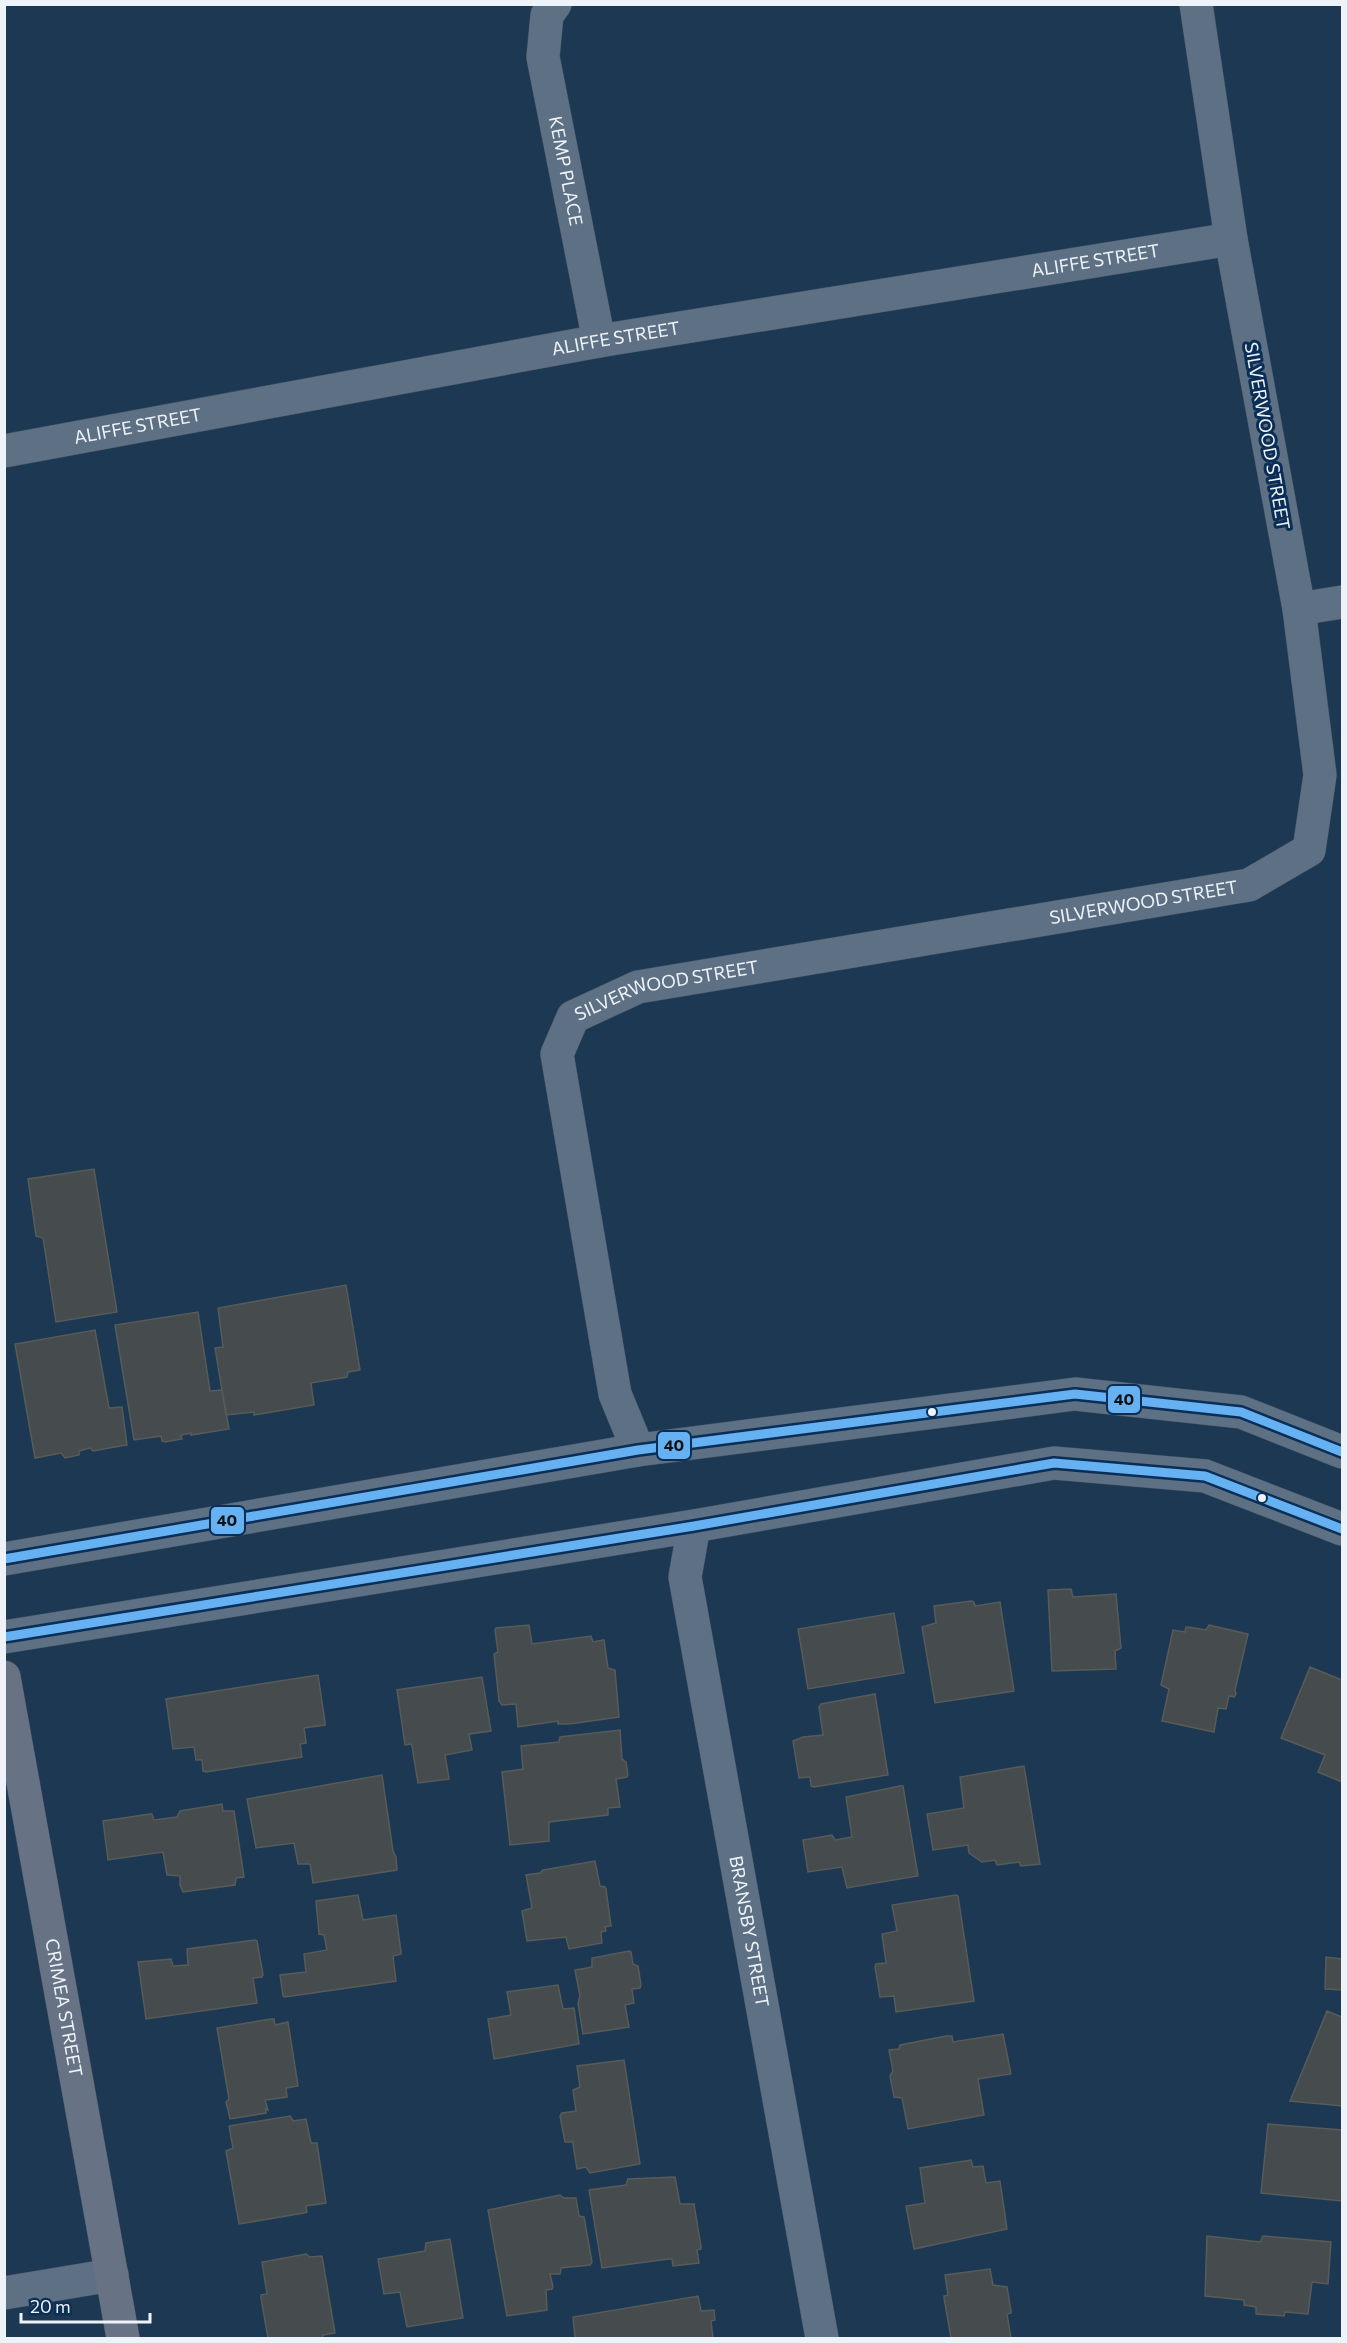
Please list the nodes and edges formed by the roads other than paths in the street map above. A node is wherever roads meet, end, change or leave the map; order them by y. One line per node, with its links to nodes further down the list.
1 (555, 4): 4 (street, KEMP PLACE)
2 (1196, 4): 3 (street, SILVERWOOD STREET)
3 (1231, 238): 4 (street, ALIFFE STREET); 7 (street, SILVERWOOD STREET)
4 (599, 342): 5 (street, ALIFFE STREET)
5 (4, 451)
6 (1342, 602): 7 (street)
7 (1299, 609): 8 (street, SILVERWOOD STREET)
8 (638, 1450): 9 (street); 12 (street)
9 (1342, 1452)
10 (694, 1526): 11 (street); 13 (street); 18 (street, BRANSBY STREET)
11 (1342, 1529)
12 (4, 1559)
13 (4, 1637)
14 (4, 1677): 15 (main road, CRIMEA STREET)
15 (112, 2275): 16 (street); 17 (main road, CRIMEA STREET)
16 (4, 2293)
17 (123, 2338)
18 (822, 2338)

